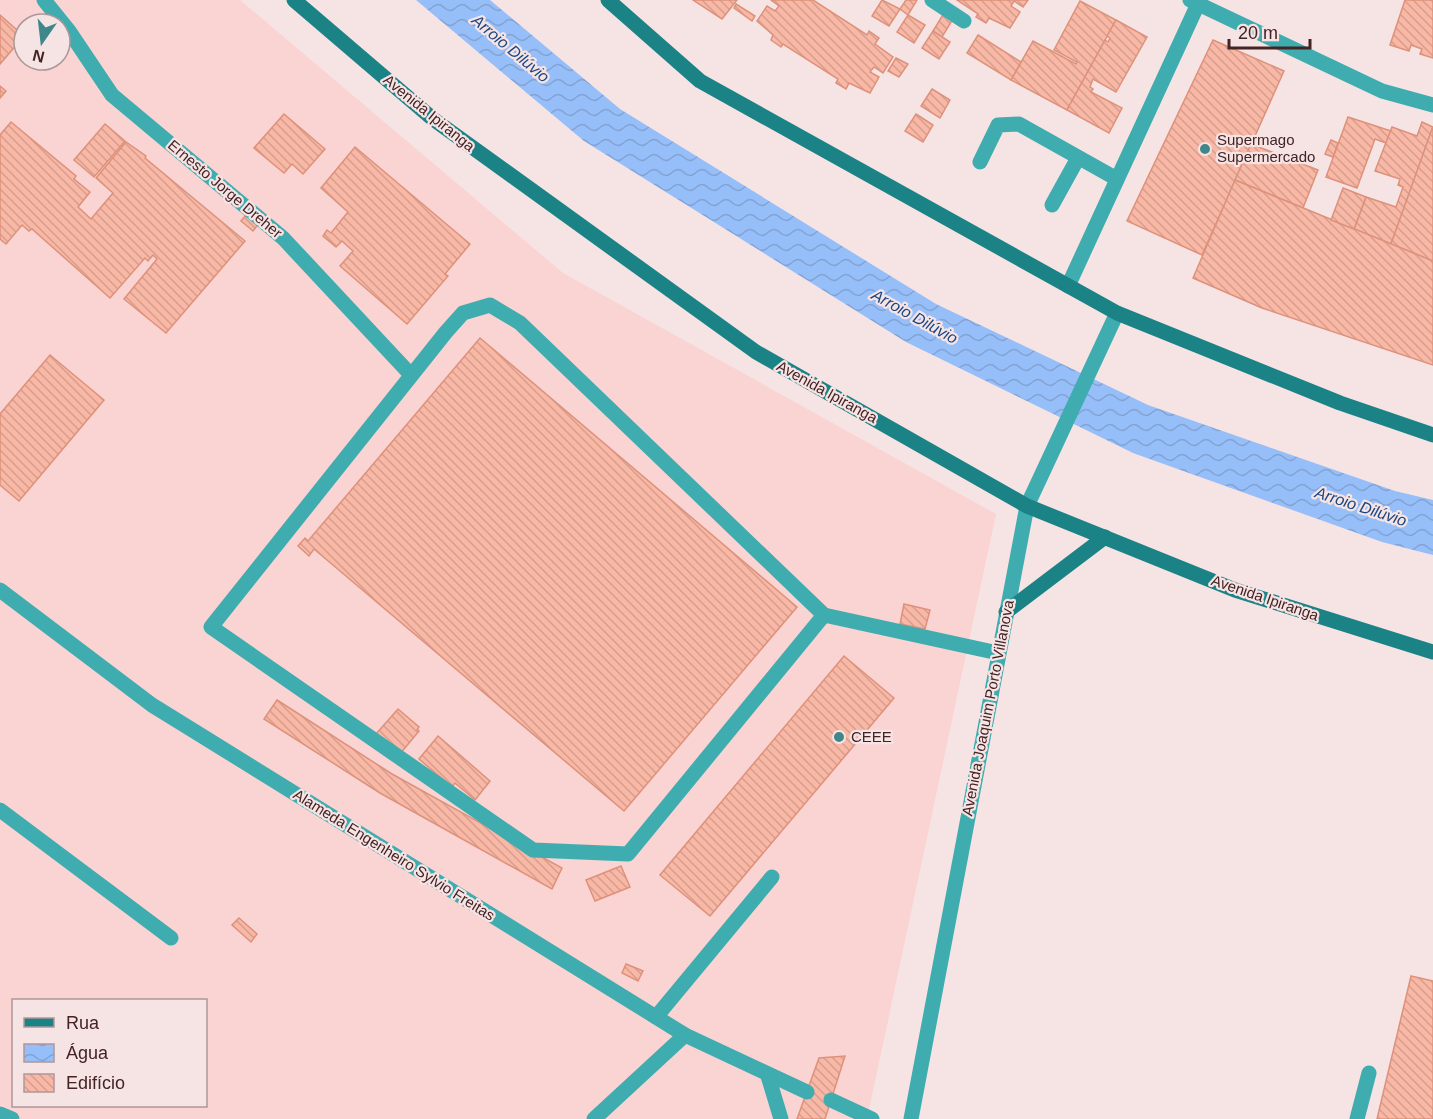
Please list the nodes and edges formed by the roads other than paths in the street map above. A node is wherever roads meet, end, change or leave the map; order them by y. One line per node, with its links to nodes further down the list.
1 (44, 0): 14 (street, Ernesto Jorge Dreher)
2 (294, 0): 16 (main road, Avenida Ipiranga)
3 (608, 0): 12 (main road)
4 (932, 0): 6 (street)
5 (1194, 2): 7 (street); 10 (street)
6 (964, 21)
7 (1433, 105)
8 (1078, 158): 9 (street); 10 (street); 11 (street)
9 (980, 162)
10 (1117, 179): 12 (street)
11 (1052, 205)
12 (1068, 286): 13 (main road)
13 (1117, 313): 15 (main road); 16 (street, Avenida Joaquim Porto Villanova)
14 (411, 375): 20 (street); 20 (street)
15 (1433, 435)
16 (1027, 506): 17 (main road, Avenida Ipiranga); 19 (street, Avenida Joaquim Porto Villanova)
17 (1105, 537): 19 (main road); 21 (main road, Avenida Ipiranga)
18 (0, 590): 26 (street, Alameda Engenheiro Sylvio Freitas)
19 (1006, 612): 22 (street, Avenida Joaquim Porto Villanova)
20 (824, 615): 22 (street)
21 (1433, 652)
22 (998, 653): 37 (street, Avenida Joaquim Porto Villanova)
23 (0, 810): 25 (street)
24 (772, 877): 26 (street)
25 (171, 938)
26 (656, 1017): 27 (street, Alameda Engenheiro Sylvio Freitas)
27 (685, 1035): 29 (street, Alameda Engenheiro Sylvio Freitas); 34 (street)
28 (1369, 1072): 38 (street)
29 (768, 1076): 30 (street, Alameda Engenheiro Sylvio Freitas); 35 (street)
30 (807, 1092)
31 (831, 1100): 36 (street)
32 (0, 1114): 33 (street)
33 (12, 1119)
34 (594, 1119)
35 (781, 1119)
36 (872, 1119)
37 (911, 1119)
38 (1357, 1119)

